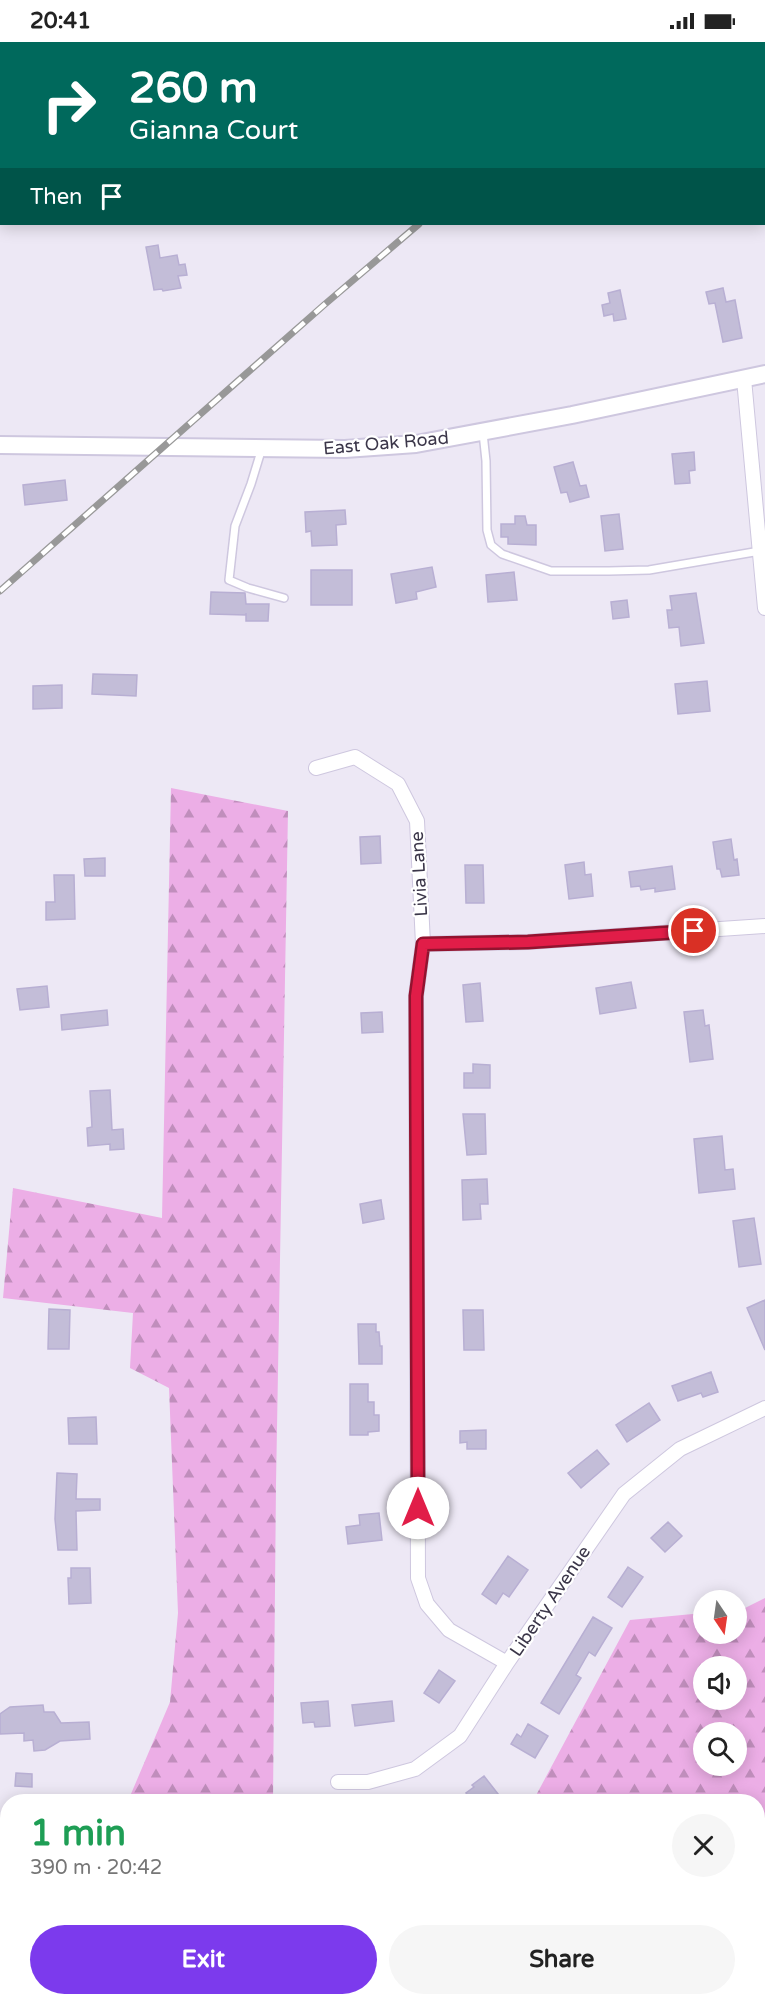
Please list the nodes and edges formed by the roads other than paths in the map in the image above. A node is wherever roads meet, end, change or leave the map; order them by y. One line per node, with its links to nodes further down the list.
1 (765, 374): 2 (street, East Oak Road)
2 (744, 379): 3 (street, East Oak Road); 6 (street)
3 (483, 433): 5 (street, East Oak Road); 6 (lane)
4 (0, 445): 5 (street, East Oak Road)
5 (262, 448): 7 (lane)
6 (760, 551): 8 (street)
7 (284, 598)
8 (765, 608)
9 (316, 768): 11 (street, Livia Lane)
10 (765, 926): 11 (street)
11 (423, 944): 13 (street, Livia Lane)
12 (765, 1408): 13 (street, Liberty Avenue)
13 (507, 1663): 14 (street, Liberty Avenue)
14 (338, 1782)

